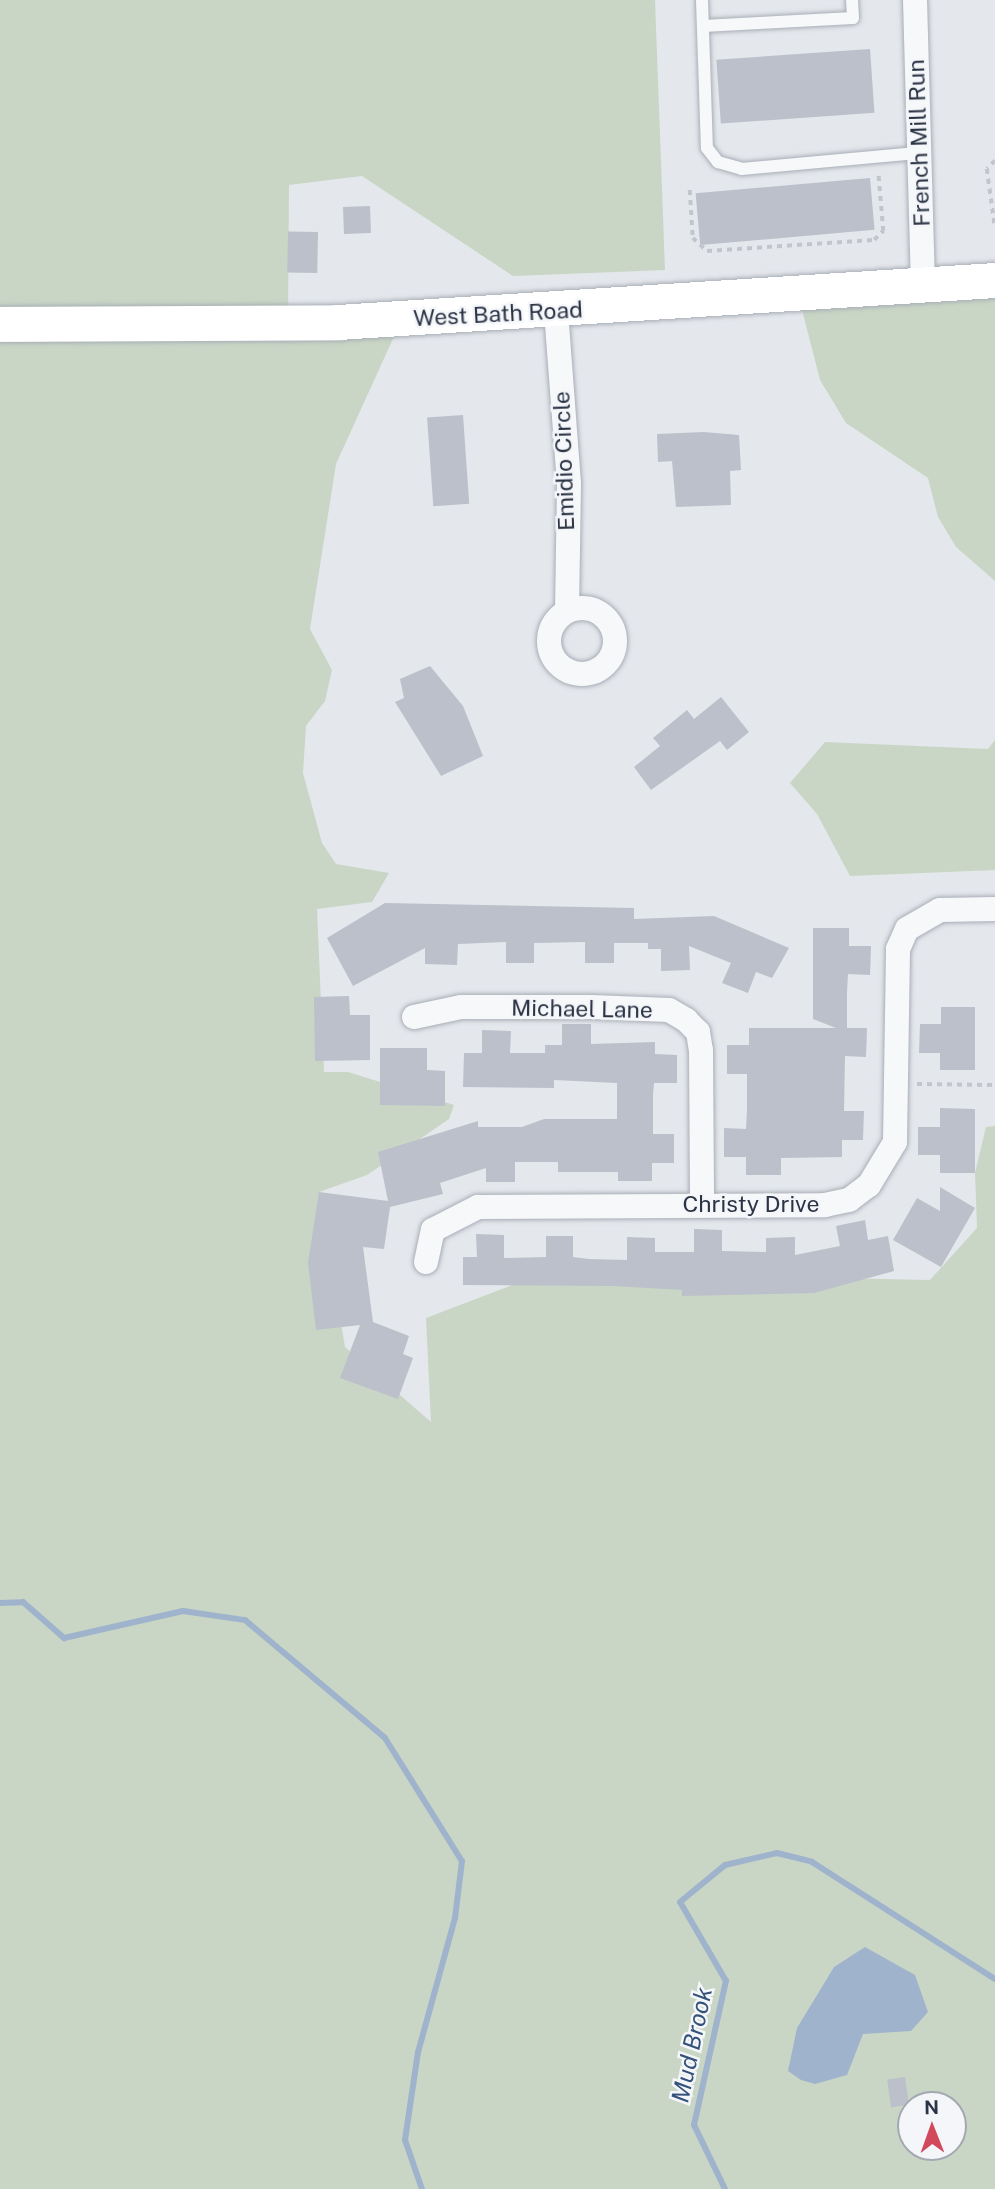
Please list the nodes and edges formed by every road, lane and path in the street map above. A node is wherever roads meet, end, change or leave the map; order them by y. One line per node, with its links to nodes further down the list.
1 (702, 0): 4 (lane)
2 (852, 0): 4 (lane)
3 (915, 0): 5 (street, French Mill Run)
4 (703, 26): 6 (lane)
5 (919, 153): 6 (lane); 11 (street, French Mill Run)
6 (876, 157): 8 (path)
7 (995, 161): 9 (path)
8 (690, 190)
9 (995, 227)
10 (995, 280): 11 (street, West Bath Road)
11 (923, 285): 12 (street, West Bath Road)
12 (556, 311): 13 (street, West Bath Road); 14 (street, Emidio Circle)
13 (0, 324)
14 (567, 611)
15 (995, 909): 19 (street, Christy Drive)
16 (414, 1017): 19 (street, Michael Lane)
17 (910, 1084): 18 (path)
18 (995, 1085)
19 (702, 1203): 20 (street, Christy Drive)
20 (426, 1262)

